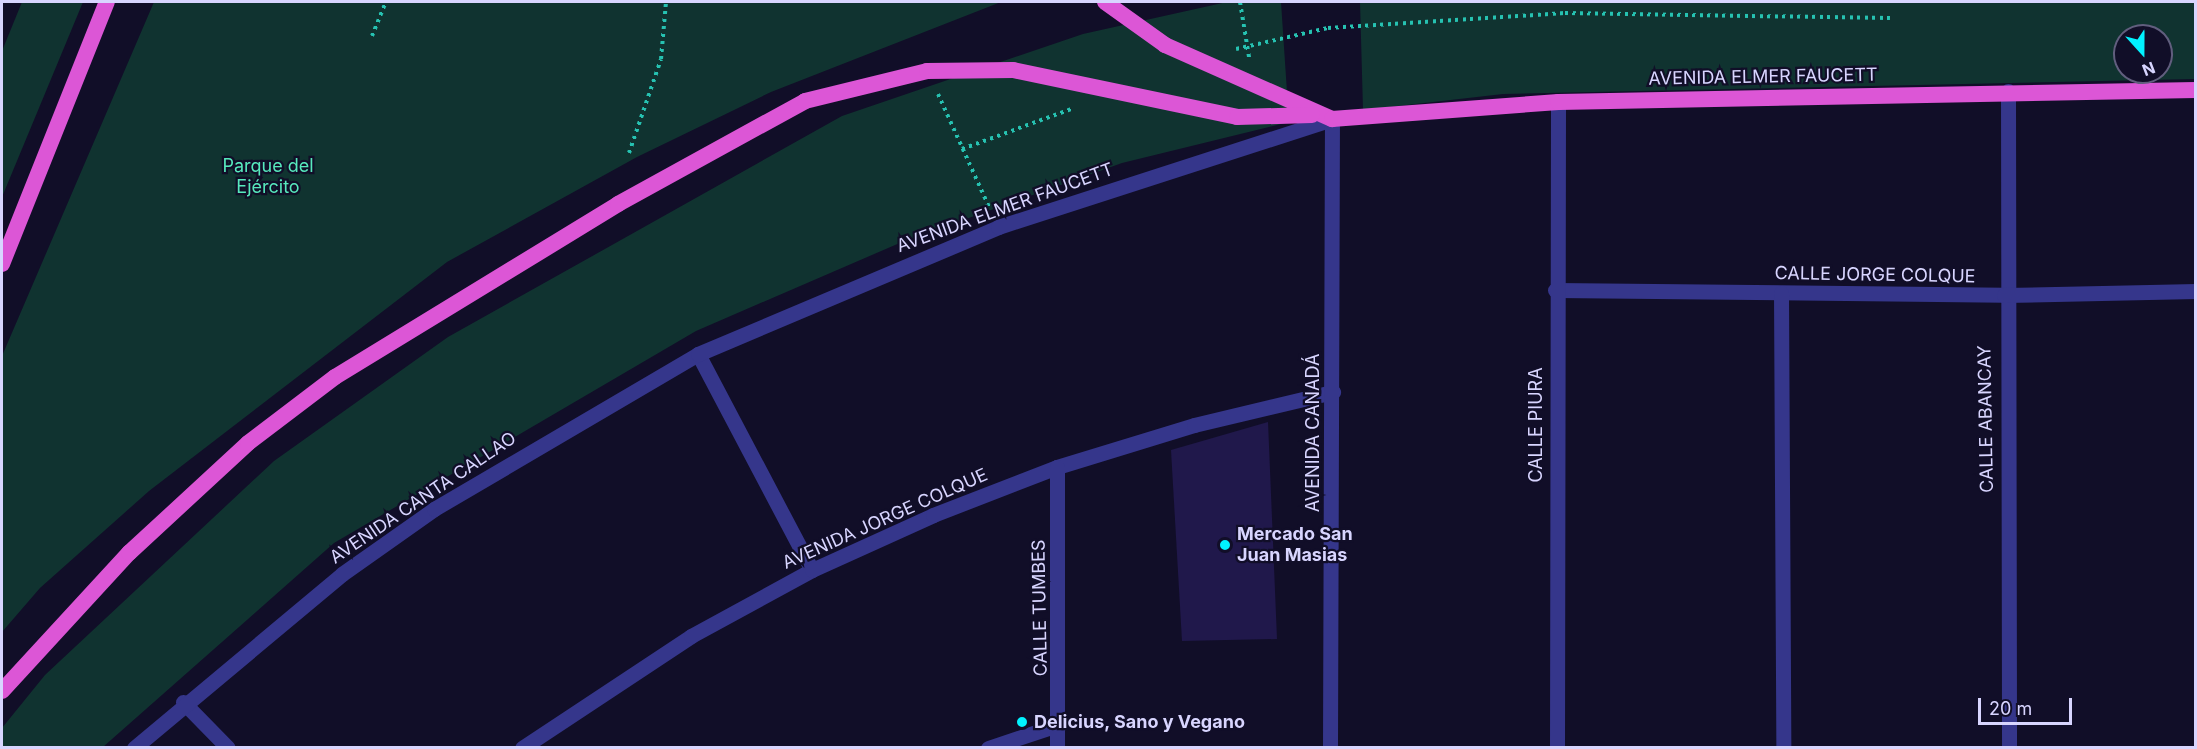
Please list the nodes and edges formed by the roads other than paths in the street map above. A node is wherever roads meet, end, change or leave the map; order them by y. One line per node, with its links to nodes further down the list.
1 (107, 2): 8 (highway)
2 (1105, 2): 6 (highway, AVENIDA ELMER FAUCETT)
3 (2196, 90): 4 (highway, AVENIDA ELMER FAUCETT)
4 (2008, 91): 5 (highway, AVENIDA ELMER FAUCETT); 13 (street, CALLE ABANCAY)
5 (1558, 102): 7 (highway, AVENIDA ELMER FAUCETT); 10 (street, CALLE PIURA)
6 (1311, 115): 7 (highway, AVENIDA ELMER FAUCETT); 18 (highway)
7 (1332, 120): 14 (street, AVENIDA ELMER FAUCETT); 15 (street, AVENIDA CANADÁ)
8 (5, 246): 9 (highway)
9 (2, 264)
10 (1555, 290): 12 (street, CALLE JORGE COLQUE); 27 (street, CALLE PIURA)
11 (2196, 291): 13 (street, CALLE JORGE COLQUE)
12 (1781, 293): 13 (street, CALLE JORGE COLQUE); 28 (street)
13 (2004, 295): 29 (street, CALLE ABANCAY)
14 (698, 354): 17 (street); 19 (street, AVENIDA CANTA CALLAO)
15 (1333, 393): 16 (street, AVENIDA JORGE COLQUE); 26 (street, AVENIDA CANADÁ)
16 (1057, 467): 17 (street, AVENIDA JORGE COLQUE); 20 (street, CALLE TUMBES)
17 (812, 570): 23 (street, AVENIDA JORGE COLQUE)
18 (2, 691)
19 (183, 702): 21 (street, AVENIDA CANTA CALLAO); 22 (street)
20 (1060, 724): 24 (street); 25 (street, CALLE TUMBES)
21 (134, 747)
22 (228, 747)
23 (522, 747)
24 (988, 747)
25 (1057, 747)
26 (1330, 747)
27 (1557, 747)
28 (1783, 747)
29 (2009, 747)

